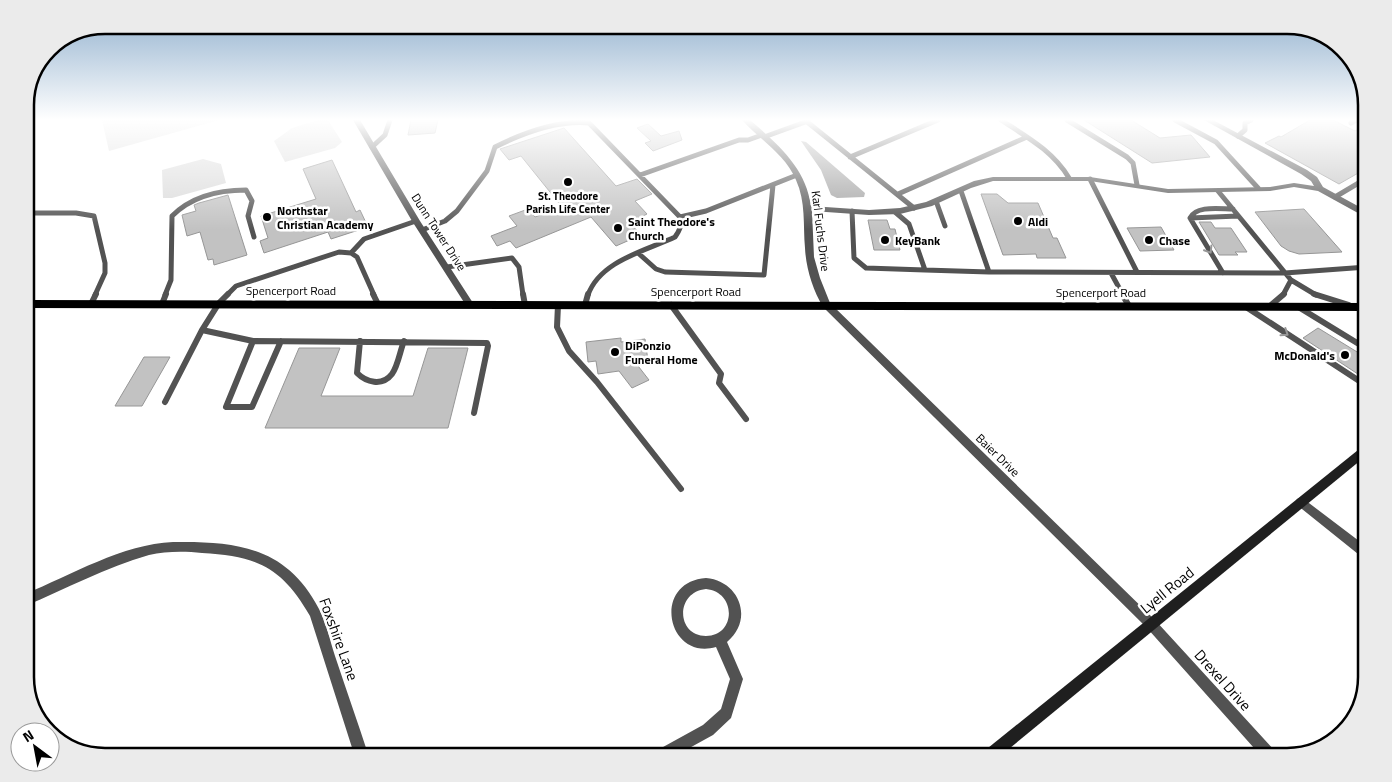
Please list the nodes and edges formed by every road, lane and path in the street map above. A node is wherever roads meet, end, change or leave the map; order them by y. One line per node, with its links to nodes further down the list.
1 (378, 156): 36 (street, Dunn Tower Drive)
2 (491, 156): 38 (lane)
3 (622, 156): 12 (lane)
4 (692, 156): 12 (lane)
5 (784, 156): 13 (street, Karl Fuchs Drive)
6 (984, 156): 23 (lane)
7 (1054, 156): 14 (lane)
8 (1126, 156): 18 (lane)
9 (1229, 156): 19 (lane)
10 (1276, 156): 20 (street)
11 (850, 157): 23 (lane)
12 (640, 175): 34 (lane)
13 (797, 175): 17 (lane); 26 (street, Karl Fuchs Drive)
14 (1070, 178): 15 (street); 21 (street)
15 (1090, 179): 18 (street); 46 (lane)
16 (1358, 183): 24 (lane)
17 (773, 185): 34 (lane); 41 (lane)
18 (1137, 185): 22 (street)
19 (1258, 188): 20 (street); 22 (street)
20 (1320, 189): 24 (street)
21 (960, 191): 25 (street); 45 (lane)
22 (1218, 191): 28 (lane)
23 (898, 194): 27 (lane)
24 (1335, 197): 29 (street)
25 (936, 201): 27 (street); 37 (lane)
26 (808, 208): 30 (street); 61 (street, Karl Fuchs Drive)
27 (914, 208): 31 (street)
28 (1233, 209): 33 (lane); 35 (lane)
29 (1358, 210)
30 (852, 211): 31 (street); 44 (lane)
31 (895, 212): 44 (lane)
32 (34, 213): 53 (lane)
33 (1238, 216): 35 (lane); 49 (lane)
34 (680, 217): 41 (lane)
35 (1190, 218): 48 (lane, one-way to 48)
36 (416, 221): 38 (street, Dunn Tower Drive); 40 (lane)
37 (945, 226)
38 (422, 230): 42 (street, Dunn Tower Drive)
39 (254, 236): 54 (lane)
40 (351, 252): 51 (lane); 55 (lane)
41 (638, 253): 59 (lane)
42 (447, 267): 56 (street, Dunn Tower Drive); 57 (lane)
43 (1358, 268): 49 (lane)
44 (925, 270): 45 (lane)
45 (989, 272): 47 (lane)
46 (1137, 272): 47 (lane); 48 (lane)
47 (1111, 273): 62 (lane)
48 (1223, 273): 49 (lane)
49 (1285, 273): 50 (lane)
50 (1291, 280): 64 (lane); 66 (lane)
51 (219, 303): 54 (main road, Spencerport Road); 55 (main road, Spencerport Road); 68 (lane)
52 (34, 304): 53 (main road, Spencerport Road)
53 (90, 304): 54 (main road, Spencerport Road)
54 (162, 304)
55 (378, 304): 56 (main road, Spencerport Road)
56 (470, 305): 57 (main road, Spencerport Road)
57 (525, 305): 58 (main road, Spencerport Road)
58 (558, 305): 59 (main road, Spencerport Road); 79 (lane)
59 (585, 305): 60 (main road, Spencerport Road)
60 (671, 305): 61 (main road, Spencerport Road); 77 (lane)
61 (826, 305): 62 (main road, Spencerport Road); 83 (street, Baier Drive)
62 (1129, 306): 63 (main road, Spencerport Road)
63 (1245, 306): 64 (main road, Spencerport Road); 74 (lane, one-way to 74)
64 (1270, 306): 65 (main road, Spencerport Road)
65 (1298, 306): 67 (main road, Spencerport Road); 73 (lane)
66 (1358, 306)
67 (1358, 307)
68 (202, 330): 69 (lane); 75 (lane)
69 (253, 341): 70 (lane); 70 (lane)
70 (281, 341): 71 (lane)
71 (360, 341): 72 (lane); 72 (lane)
72 (404, 341): 76 (lane)
73 (1358, 343)
74 (1358, 380)
75 (165, 402)
76 (474, 413)
77 (746, 419)
78 (1358, 456): 80 (street, Lyell Road)
79 (681, 489)
80 (1301, 502): 81 (street); 83 (street, Lyell Road)
81 (1358, 547)
82 (34, 596): 85 (street, Foxshire Lane)
83 (1151, 624): 87 (street, Lyell Road); 88 (street, Drexel Drive)
84 (719, 639): 84 (street); 86 (street)
85 (359, 748)
86 (675, 748)
87 (999, 748)
88 (1263, 748)

